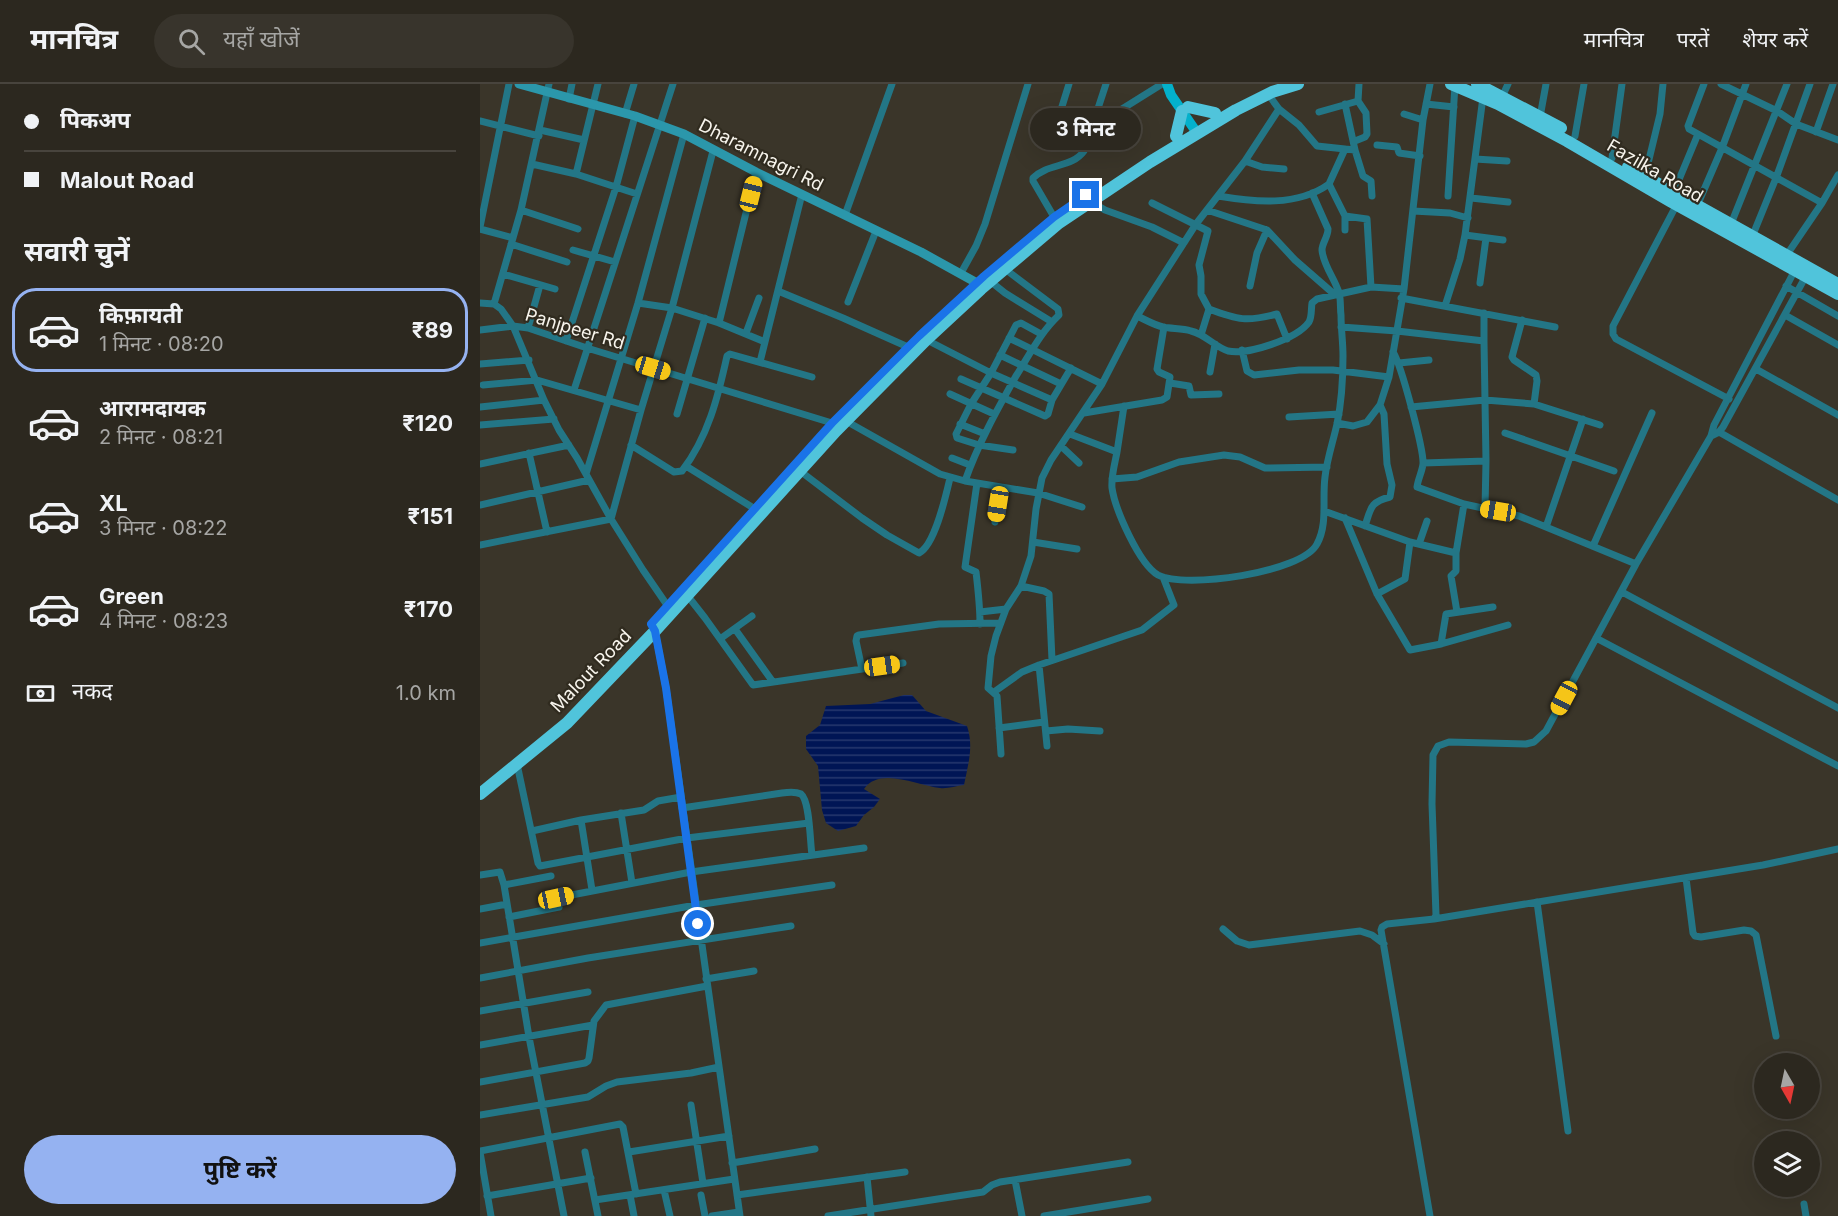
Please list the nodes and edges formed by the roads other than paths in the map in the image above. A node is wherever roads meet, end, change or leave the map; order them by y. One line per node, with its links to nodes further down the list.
1 (509, 84): 53 (street)
2 (519, 84): 28 (street, Dharamnagri Rd)
3 (572, 84): 33 (street)
4 (598, 84): 37 (street)
5 (634, 84): 45 (street)
6 (674, 84): 51 (street)
7 (892, 84): 101 (street)
8 (1028, 84): 125 (street)
9 (1069, 84): 55 (street)
10 (1106, 84): 103 (street)
11 (1166, 84): 39 (street); 40 (main road)
12 (1296, 84): 29 (highway, Malout Road)
13 (1359, 84): 34 (street)
14 (1430, 84): 36 (street)
15 (1453, 84): 31 (highway, Fazilka Road); 38 (street)
16 (1477, 84): 32 (highway, Fazilka Road)
17 (1508, 84): 32 (street)
18 (1546, 84): 48 (street)
19 (1584, 84): 61 (street)
20 (1622, 84): 70 (street)
21 (1663, 84): 81 (street)
22 (1704, 84): 59 (street)
23 (1721, 84): 30 (street)
24 (1746, 84): 30 (street)
25 (1787, 84): 42 (street)
26 (1810, 84): 52 (street)
27 (1833, 84): 56 (street)
28 (548, 88): 33 (street, Dharamnagri Rd); 57 (street)
29 (1270, 89): 41 (street); 44 (highway, Malout Road); 54 (highway, Malout Road)
30 (1742, 93): 42 (street); 66 (street)
31 (1483, 97): 72 (street); 92 (highway, Fazilka Road)
32 (1502, 97): 48 (highway, Fazilka Road)
33 (568, 99): 37 (street, Dharamnagri Rd)
34 (1358, 101): 35 (street); 64 (street)
35 (1346, 104): 43 (street); 64 (street)
36 (1426, 104): 38 (street); 49 (street)
37 (593, 105): 45 (street, Dharamnagri Rd); 62 (street)
38 (1454, 107): 90 (street)
39 (1122, 109)
40 (1185, 109): 44 (highway); 54 (main road); 60 (highway)
41 (1279, 109): 67 (street); 73 (street)
42 (1777, 111): 52 (street); 76 (street)
43 (1319, 112)
44 (1215, 113): 54 (highway, Malout Road)
45 (625, 114): 47 (street, Dharamnagri Rd)
46 (1404, 114): 49 (street)
47 (635, 116): 51 (street, Dharamnagri Rd); 84 (street)
48 (1540, 117): 61 (highway, Fazilka Road)
49 (1423, 120): 69 (street)
50 (480, 122): 53 (street)
51 (660, 124): 58 (street, Dharamnagri Rd); 85 (street)
52 (1796, 124): 56 (street); 82 (street)
53 (501, 127): 57 (street); 107 (street)
54 (1198, 128): 60 (highway, Malout Road); 71 (highway, Malout Road)
55 (1055, 129)
56 (1816, 132): 63 (street)
57 (539, 133): 62 (street); 75 (street)
58 (684, 134): 68 (street, Dharamnagri Rd); 145 (street)
59 (1698, 134): 66 (street); 92 (street)
60 (1176, 136): 71 (highway, Malout Road)
61 (1575, 136): 70 (highway, Fazilka Road)
62 (584, 140): 79 (street)
63 (1838, 140)
64 (1355, 145): 67 (street); 89 (street)
65 (1377, 145): 69 (street)
66 (1722, 148): 76 (street); 97 (street)
67 (1345, 149): 83 (street)
68 (713, 151): 78 (street, Dharamnagri Rd); 148 (street)
69 (1420, 156): 100 (street)
70 (1612, 158): 81 (highway, Fazilka Road)
71 (1148, 159): 93 (highway, Malout Road); 103 (highway, Malout Road)
72 (1475, 159): 74 (street); 91 (street)
73 (1245, 161): 77 (street); 88 (street)
74 (1507, 161)
75 (532, 164): 79 (street); 98 (street)
76 (1755, 166): 82 (street); 106 (street)
77 (1284, 169)
78 (756, 172): 86 (street, Dharamnagri Rd); 157 (street)
79 (576, 174): 84 (street)
80 (1838, 175): 96 (street)
81 (1645, 177): 92 (highway, Fazilka Road)
82 (1776, 178): 96 (street); 113 (street)
83 (1329, 184): 87 (street); 102 (street)
84 (616, 187): 85 (street); 119 (street)
85 (637, 194): 122 (street)
86 (802, 194): 101 (street, Dharamnagri Rd); 137 (street)
87 (1312, 194): 88 (street); 139 (street)
88 (1218, 196): 99 (street)
89 (1372, 196)
90 (1448, 196)
91 (1471, 198): 94 (street); 104 (street)
92 (1675, 199): 97 (highway, Fazilka Road); 124 (highway, Fazilka Road); 211 (street)
93 (1090, 201): 117 (street); 123 (highway, Malout Road)
94 (1508, 202)
95 (1152, 203): 105 (street)
96 (1822, 203): 120 (street)
97 (1697, 206): 106 (highway, Fazilka Road)
98 (521, 210): 108 (street); 116 (street)
99 (1207, 210): 105 (street); 109 (street)
100 (1413, 211): 104 (street); 136 (street)
101 (845, 216): 111 (street, Dharamnagri Rd)
102 (1345, 216): 110 (street); 134 (street)
103 (1054, 217): 128 (highway, Malout Road)
104 (1468, 218): 112 (street)
105 (1196, 224): 117 (street); 149 (street)
106 (1731, 224): 113 (highway, Fazilka Road)
107 (480, 228): 116 (street)
108 (578, 229)
109 (1267, 230): 132 (street); 139 (street)
110 (1345, 230)
111 (876, 231): 125 (street, Dharamnagri Rd); 143 (street)
112 (1465, 235): 114 (street); 147 (street)
113 (1752, 237): 120 (highway, Fazilka Road)
114 (1486, 238): 115 (street); 129 (street)
115 (1503, 240)
116 (512, 241): 121 (street); 126 (street)
117 (1184, 243): 152 (street)
118 (573, 250): 119 (street)
119 (594, 256): 122 (street); 171 (street)
120 (1786, 256): 124 (highway, Fazilka Road)
121 (567, 262)
122 (615, 262): 177 (street)
123 (1005, 269): 127 (highway, Malout Road); 156 (street)
124 (1803, 270): 130 (highway, Fazilka Road); 133 (street); 138 (street); 140 (highway, Fazilka Road)
125 (961, 273): 128 (street, Dharamnagri Rd)
126 (503, 274): 131 (street); 146 (street)
127 (990, 281): 156 (street); 168 (highway, Malout Road)
128 (977, 283): 168 (highway, Malout Road)
129 (1480, 283)
130 (1838, 284)
131 (540, 285): 135 (street); 162 (street)
132 (1250, 286)
133 (1786, 286): 138 (street); 211 (street)
134 (1371, 287): 136 (street); 139 (street)
135 (555, 289)
136 (1404, 289): 142 (street)
137 (778, 291): 173 (street); 176 (street)
138 (1797, 292): 151 (street); 153 (street)
139 (1337, 294): 160 (street); 170 (street)
140 (1838, 294)
141 (759, 298): 165 (street)
142 (1401, 298): 147 (street); 164 (street)
143 (848, 302)
144 (480, 303): 146 (street)
145 (638, 303): 148 (street); 182 (street)
146 (494, 304): 158 (street)
147 (1445, 306): 150 (street)
148 (672, 308): 154 (street); 189 (street)
149 (1209, 309): 167 (street); 170 (street)
150 (1484, 313): 155 (street); 172 (street)
151 (1785, 315): 175 (street); 191 (street)
152 (1137, 316): 159 (street); 203 (street)
153 (1838, 316)
154 (705, 318): 157 (street); 197 (street)
155 (1522, 320): 161 (street); 217 (street)
156 (1052, 322): 166 (street)
157 (719, 323): 165 (street)
158 (513, 326): 162 (street, Panjpeer Rd); 163 (street, Panjpeer Rd); 183 (street)
159 (1164, 327): 167 (street); 201 (street)
160 (1341, 327): 164 (street); 192 (street)
161 (1555, 327)
162 (528, 328): 171 (street, Panjpeer Rd)
163 (480, 330)
164 (1397, 331): 172 (street); 180 (street)
165 (746, 333): 173 (street)
166 (1041, 334): 169 (street); 178 (street)
167 (1200, 334): 174 (street)
168 (922, 338): 176 (highway, Malout Road); 194 (street); 232 (highway, Malout Road)
169 (1009, 338): 178 (street); 181 (street)
170 (1287, 339): 179 (street)
171 (566, 341): 177 (street, Panjpeer Rd)
172 (1484, 341): 215 (street)
173 (765, 342): 185 (street)
174 (1215, 344): 179 (street); 193 (street)
175 (1838, 345)
176 (908, 347): 233 (highway, Malout Road)
177 (587, 348): 182 (street, Panjpeer Rd); 207 (street)
178 (1032, 349): 188 (street); 190 (street)
179 (1242, 350): 192 (street)
180 (1393, 352): 186 (street); 196 (street)
181 (1000, 355): 188 (street); 194 (street)
182 (622, 359): 189 (street, Panjpeer Rd); 213 (street)
183 (529, 360): 187 (street); 199 (street)
184 (1429, 360): 186 (street)
185 (760, 362): 195 (street); 205 (street)
186 (1399, 363): 221 (street)
187 (480, 364)
188 (1023, 365): 200 (street); 202 (street)
189 (653, 368): 197 (street, Panjpeer Rd); 222 (street)
190 (1071, 368): 202 (street); 203 (street)
191 (1756, 369): 228 (street); 238 (street)
192 (1342, 370): 196 (street); 227 (street)
193 (1210, 372)
194 (991, 373): 200 (street); 206 (street)
195 (812, 377)
196 (1389, 377): 218 (street)
197 (687, 379): 205 (street, Panjpeer Rd); 225 (street)
198 (961, 379): 206 (street)
199 (537, 380): 204 (street); 207 (street); 212 (street)
200 (1013, 383): 210 (street); 214 (street)
201 (1170, 383): 209 (street); 219 (street)
202 (1061, 384): 214 (street)
203 (1102, 384): 223 (street)
204 (483, 385)
205 (720, 388): 233 (street, Panjpeer Rd); 257 (street)
206 (981, 389): 210 (street); 216 (street)
207 (574, 390): 213 (street)
208 (950, 394): 216 (street)
209 (1219, 394)
210 (1003, 399): 214 (street); 226 (street)
211 (1729, 399): 242 (street)
212 (544, 400): 220 (street); 230 (street)
213 (608, 400): 222 (street); 261 (street)
214 (1052, 400)
215 (1485, 400): 217 (street); 221 (street); 252 (street)
216 (971, 404): 226 (street); 235 (street)
217 (1534, 404): 231 (street)
218 (1380, 405): 234 (street); 280 (street)
219 (1124, 406): 223 (street); 248 (street)
220 (480, 407)
221 (1412, 407): 254 (street)
222 (640, 410): 244 (street)
223 (1084, 413): 241 (street)
224 (1652, 413): 287 (street)
225 (676, 414)
226 (994, 414): 240 (street)
227 (1339, 414): 229 (street); 234 (street)
228 (1838, 415)
229 (1289, 417)
230 (554, 419): 236 (street); 243 (street)
231 (1583, 419): 237 (street); 250 (street)
232 (846, 421): 259 (highway, Malout Road); 262 (street)
233 (832, 423): 273 (highway, Malout Road)
234 (1337, 423): 258 (street)
235 (960, 424): 240 (street); 245 (street)
236 (480, 425)
237 (1600, 425)
238 (1719, 432): 242 (street); 269 (street)
239 (1505, 433): 250 (street)
240 (985, 434): 245 (street)
241 (1070, 434): 246 (street); 248 (street)
242 (1711, 436): 290 (street)
243 (569, 445): 249 (street); 261 (street)
244 (631, 445): 257 (street); 276 (street)
245 (979, 445): 247 (street); 256 (street)
246 (1061, 446): 253 (street); 268 (street)
247 (1013, 450)
248 (1117, 452): 263 (street)
249 (529, 453): 255 (street); 267 (street)
250 (1570, 455): 260 (street); 281 (street)
251 (952, 458): 256 (street)
252 (1486, 461): 254 (street); 274 (street)
253 (1079, 463)
254 (1423, 463): 270 (street)
255 (480, 464)
256 (970, 465): 264 (street)
257 (686, 466): 273 (street)
258 (1326, 467): 263 (street); 275 (street)
259 (800, 471): 262 (street); 295 (highway, Malout Road)
260 (1614, 471)
261 (588, 477): 267 (street); 276 (street)
262 (950, 478): 264 (street)
263 (1112, 479): 291 (street)
264 (965, 481): 265 (street)
265 (977, 483): 266 (street); 299 (street)
266 (1001, 487): 268 (street); 279 (street)
267 (538, 492): 271 (street); 282 (street)
268 (1038, 493): 272 (street); 283 (street)
269 (1838, 500)
270 (1464, 504): 274 (street); 289 (street)
271 (480, 506)
272 (1082, 507)
273 (755, 509): 296 (highway, Malout Road)
274 (1485, 509): 281 (street)
275 (1324, 511): 277 (street); 291 (street)
276 (611, 519): 282 (street); 296 (street)
277 (1345, 519): 280 (street); 294 (street)
278 (1427, 521): 285 (street)
279 (995, 522)
280 (1365, 526): 284 (street)
281 (1546, 527): 287 (street)
282 (547, 532): 286 (street)
283 (1033, 542): 288 (street); 292 (street)
284 (1410, 542): 285 (street); 294 (street)
285 (1419, 544): 289 (street)
286 (480, 545)
287 (1593, 546): 290 (street)
288 (1077, 549)
289 (1456, 553): 300 (street)
290 (1636, 564): 293 (street)
291 (1163, 577): 310 (street)
292 (1021, 586): 298 (street); 310 (street)
293 (1622, 592): 307 (street); 316 (street)
294 (1377, 594): 309 (street)
295 (687, 595): 305 (highway, Malout Road); 308 (street)
296 (667, 605): 305 (highway, Malout Road)
297 (1493, 607): 300 (street)
298 (1006, 609): 299 (street); 302 (street)
299 (980, 612): 303 (street)
300 (1457, 612): 309 (street)
301 (752, 616): 306 (street)
302 (1000, 623): 303 (street); 315 (street)
303 (980, 624): 313 (street)
304 (1508, 626): 309 (street)
305 (653, 627): 323 (highway, Malout Road); 325 (highway, Malout Road); 327 (street)
306 (735, 629): 308 (street); 314 (street)
307 (1596, 638): 324 (street); 354 (street)
308 (720, 639): 314 (street)
309 (1441, 644)
310 (1052, 660): 312 (street)
311 (903, 663): 313 (street)
312 (1039, 665): 315 (street); 317 (street)
313 (862, 669): 314 (street)
314 (774, 682)
315 (994, 692): 318 (street)
316 (1838, 708)
317 (1044, 722): 318 (street); 319 (street)
318 (999, 728): 322 (street)
319 (1046, 731): 320 (street); 321 (street)
320 (1100, 731)
321 (1047, 746)
322 (1001, 754)
323 (517, 764): 326 (highway, Malout Road); 332 (street)
324 (1838, 766)
325 (480, 784)
326 (480, 794)
327 (681, 797): 328 (street); 329 (street)
328 (682, 808): 331 (street); 333 (street)
329 (621, 813): 330 (street); 335 (street)
330 (581, 820): 332 (street); 338 (street)
331 (808, 823): 333 (street); 337 (street)
332 (532, 831): 338 (street)
333 (687, 838): 335 (street); 339 (street)
334 (864, 848): 337 (street)
335 (627, 849): 338 (street); 343 (street)
336 (1838, 849): 342 (street)
337 (812, 855): 339 (street)
338 (587, 856): 346 (street)
339 (691, 872): 343 (street); 350 (street)
340 (480, 875): 344 (street)
341 (551, 876): 344 (street)
342 (1686, 878): 348 (street); 369 (street)
343 (632, 883): 346 (street)
344 (504, 885): 349 (street)
345 (832, 885): 350 (street)
346 (592, 890): 347 (street)
347 (556, 898)
348 (1537, 902): 354 (street); 378 (street)
349 (507, 904): 352 (street); 353 (street)
350 (696, 904): 357 (street); 358 (street)
351 (559, 907): 353 (street)
352 (480, 909)
353 (509, 917): 357 (street)
354 (1434, 920): 360 (street)
355 (791, 926): 358 (street)
356 (1223, 929): 360 (street)
357 (513, 938): 359 (street); 361 (street)
358 (701, 939): 361 (street); 364 (street)
359 (480, 943)
360 (1384, 944): 415 (street)
361 (518, 970): 363 (street); 366 (street)
362 (754, 971): 364 (street)
363 (480, 978)
364 (707, 982): 368 (street); 372 (street)
365 (588, 992): 366 (street)
366 (524, 1003): 367 (street); 370 (street)
367 (480, 1011)
368 (593, 1026): 370 (street); 373 (street)
369 (1776, 1036)
370 (529, 1037): 371 (street); 373 (street)
371 (480, 1045)
372 (718, 1067): 375 (street); 379 (street)
373 (536, 1072): 374 (street); 375 (street)
374 (480, 1082)
375 (542, 1104): 377 (street); 380 (street)
376 (691, 1105): 381 (street)
377 (480, 1115)
378 (1569, 1131)
379 (729, 1136): 381 (street); 387 (street)
380 (548, 1137): 383 (street); 385 (street); 393 (street)
381 (698, 1142): 385 (street); 394 (street)
382 (815, 1149): 387 (street)
383 (480, 1151): 399 (street)
384 (585, 1152): 390 (street)
385 (629, 1152): 396 (street)
386 (1128, 1162): 392 (street)
387 (732, 1163): 391 (street)
388 (905, 1172): 389 (street)
389 (867, 1177): 398 (street); 403 (street)
390 (591, 1178): 393 (street); 401 (street)
391 (734, 1179): 394 (street); 398 (street)
392 (1016, 1180): 403 (street); 413 (street)
393 (557, 1183): 399 (street); 406 (street)
394 (703, 1183): 395 (street)
395 (664, 1190): 396 (street); 409 (street)
396 (633, 1194): 401 (street); 408 (street)
397 (701, 1195): 410 (street)
398 (737, 1195): 404 (street)
399 (487, 1196): 405 (street)
400 (1148, 1199): 414 (street)
401 (595, 1200): 407 (street)
402 (1804, 1204): 416 (street)
403 (871, 1213): 412 (street)
404 (739, 1214): 411 (street)
405 (491, 1216)
406 (564, 1216)
407 (598, 1216)
408 (634, 1216)
409 (670, 1216)
410 (705, 1216)
411 (712, 1216)
412 (828, 1216)
413 (1022, 1216)
414 (1044, 1216)
415 (1430, 1216)
416 (1806, 1216)

